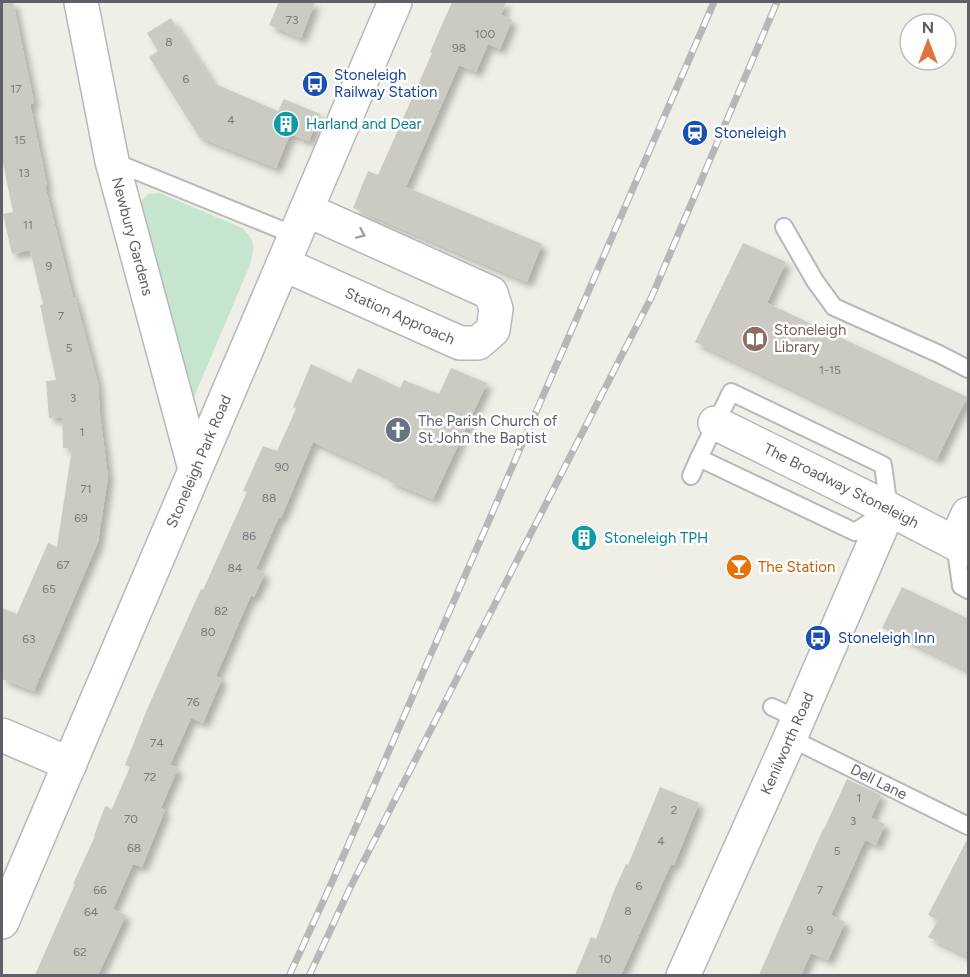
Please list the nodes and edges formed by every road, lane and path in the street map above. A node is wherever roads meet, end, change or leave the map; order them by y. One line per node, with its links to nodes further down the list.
1 (81, 2): 3 (street, Newbury Gardens)
2 (396, 2): 5 (street, Stoneleigh Park Road)
3 (112, 161): 5 (lane, Station Approach); 9 (street, Newbury Gardens)
4 (784, 227): 6 (lane)
5 (295, 236): 5 (street, Station Approach, one-way to 5); 9 (street, Stoneleigh Park Road)
6 (969, 369)
7 (714, 423): 8 (lane); 11 (street, The Broadway Stoneleigh)
8 (699, 458): 10 (lane); 11 (lane)
9 (195, 469): 17 (street, Stoneleigh Park Road)
10 (691, 476)
11 (889, 509): 13 (street, The Broadway Stoneleigh); 15 (street, Kenilworth Road)
12 (969, 514): 13 (street)
13 (964, 544): 14 (lane)
14 (969, 590)
15 (786, 722): 18 (lane, Dell Lane); 20 (street, Kenilworth Road)
16 (2, 735): 17 (street)
17 (70, 764): 19 (street, Stoneleigh Park Road)
18 (969, 826)
19 (2, 922)
20 (683, 975)

